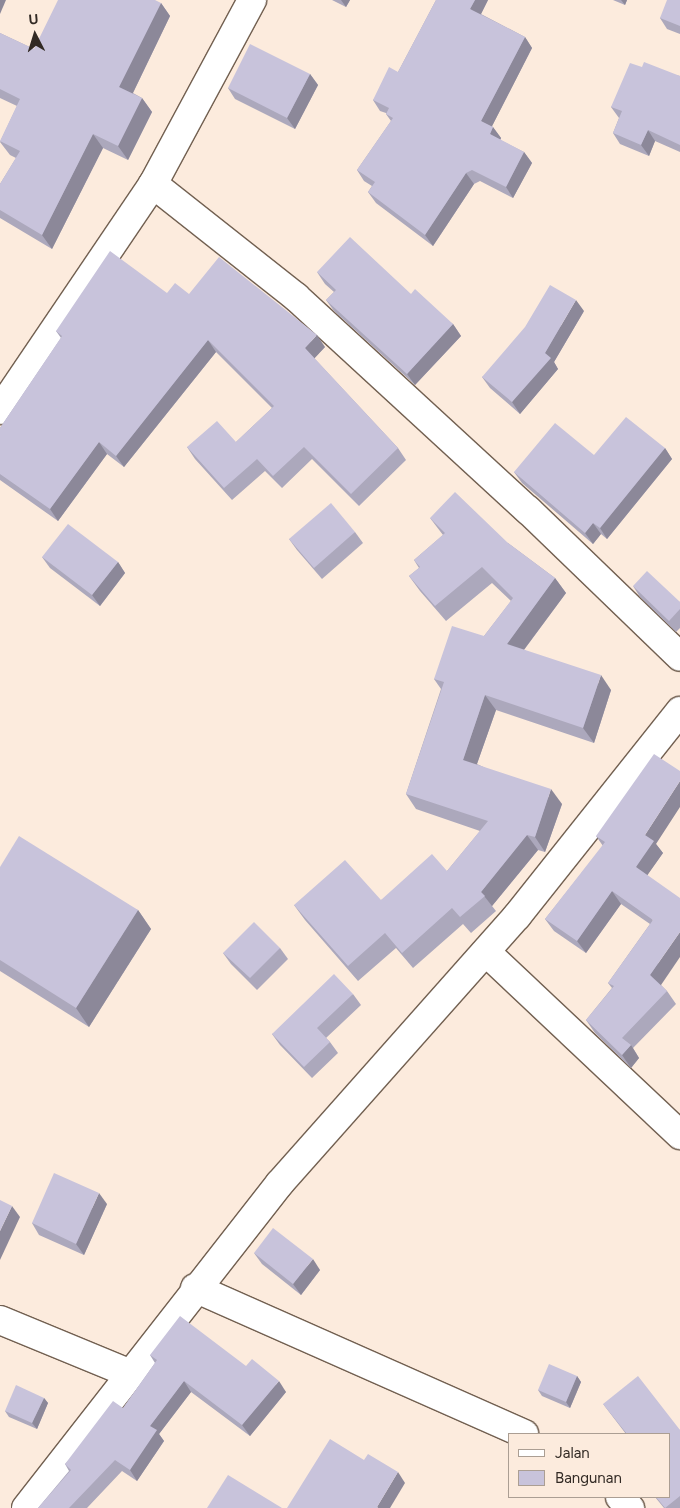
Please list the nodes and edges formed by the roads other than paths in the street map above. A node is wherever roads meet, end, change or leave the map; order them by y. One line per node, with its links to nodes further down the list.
1 (252, 0): 2 (street)
2 (153, 184): 3 (street); 4 (street)
3 (0, 410)
4 (680, 657)
5 (680, 711): 6 (street)
6 (486, 952): 7 (street); 8 (street)
7 (680, 1135)
8 (194, 1288): 10 (street); 11 (street)
9 (0, 1320): 10 (street)
10 (131, 1374): 13 (street)
11 (522, 1433)
12 (621, 1498): 14 (street)
13 (26, 1508)
14 (630, 1508)

